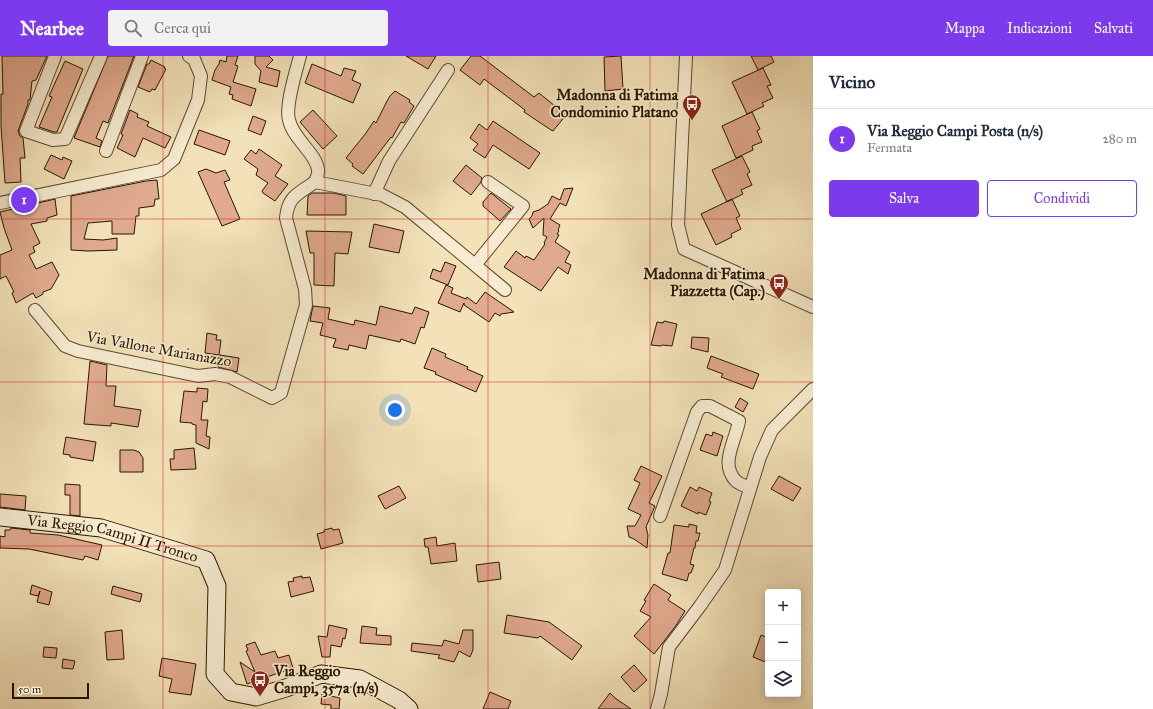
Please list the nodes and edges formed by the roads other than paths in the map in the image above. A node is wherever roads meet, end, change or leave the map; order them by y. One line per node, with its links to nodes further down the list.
1 (55, 56): 2 (street)
2 (101, 56)
3 (142, 56): 8 (street)
4 (189, 56): 12 (street)
5 (300, 56): 9 (street)
6 (686, 56): 15 (street)
7 (448, 70): 11 (street)
8 (106, 151)
9 (315, 182): 11 (street); 16 (street, Via Vallone Marianazzo)
10 (488, 182): 13 (street)
11 (374, 194): 13 (street)
12 (0, 203)
13 (475, 265): 14 (street)
14 (505, 290)
15 (813, 307)
16 (35, 310)
17 (813, 389): 18 (street)
18 (750, 488): 19 (street); 22 (street)
19 (660, 516)
20 (0, 517): 21 (main road, Via Reggio Campi II Tronco)
21 (409, 709)
22 (657, 709)

